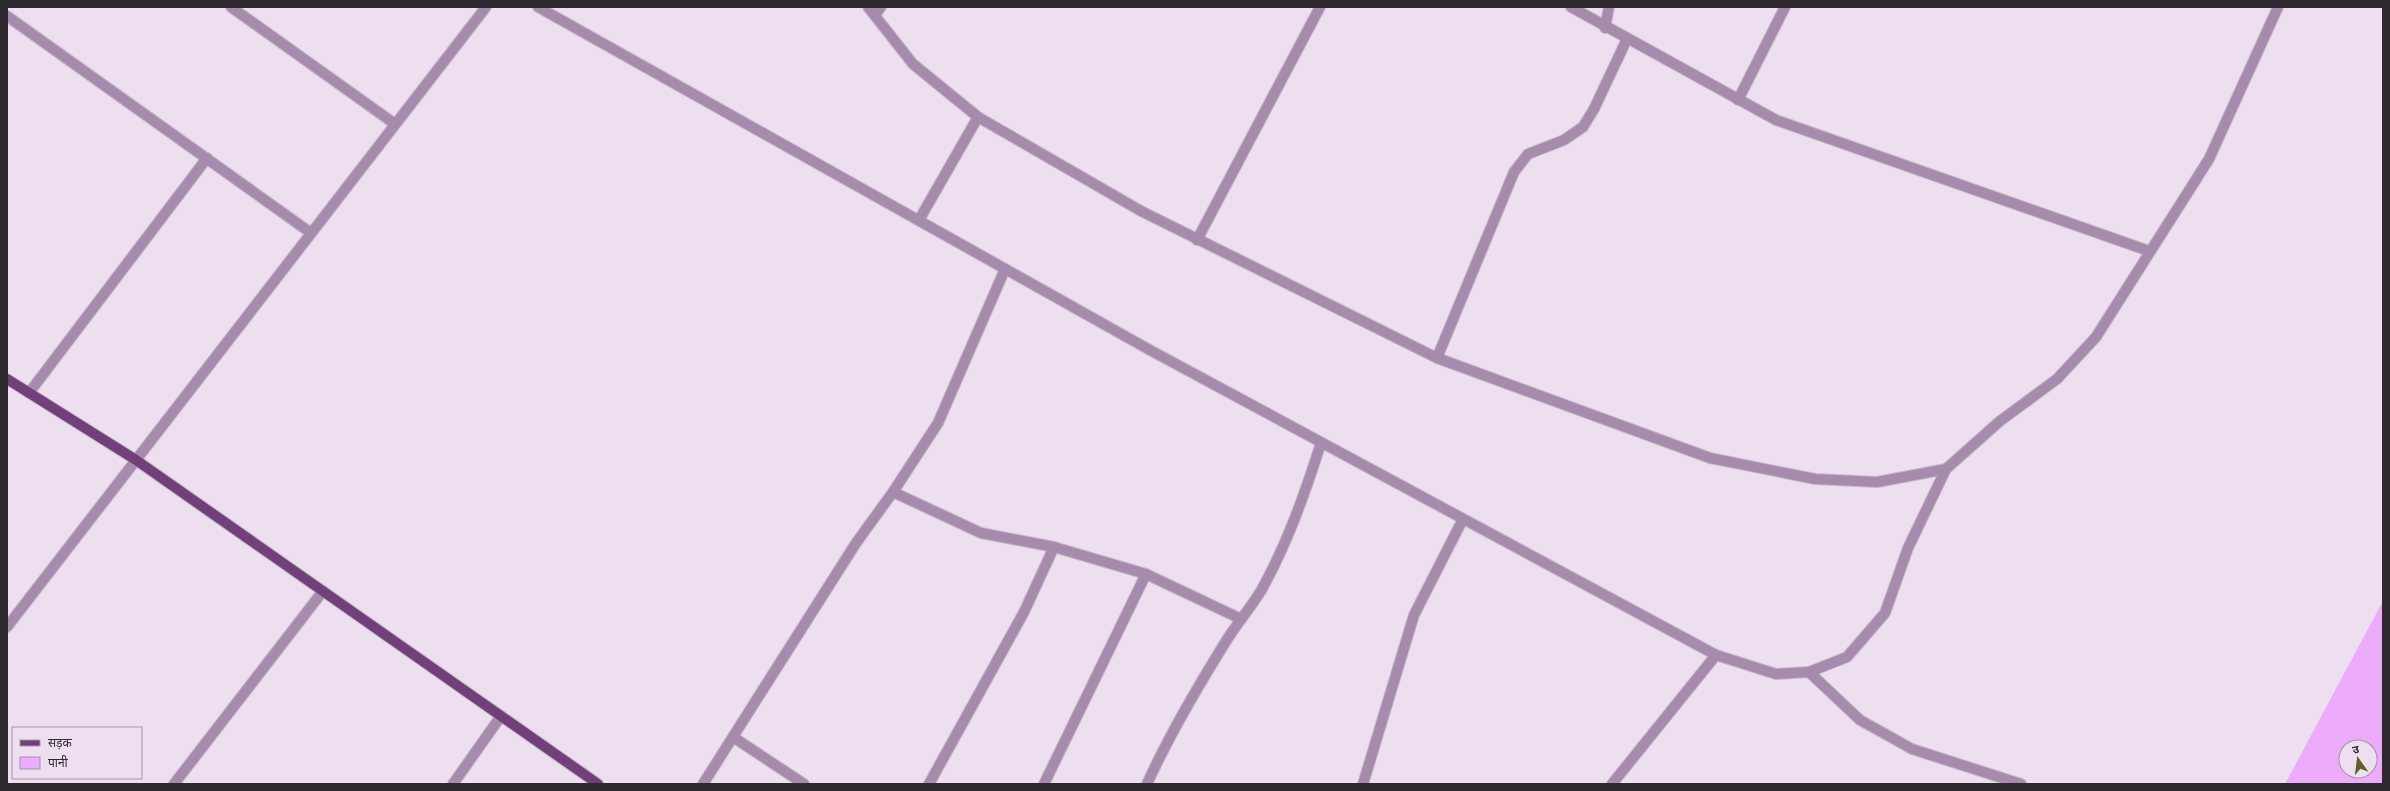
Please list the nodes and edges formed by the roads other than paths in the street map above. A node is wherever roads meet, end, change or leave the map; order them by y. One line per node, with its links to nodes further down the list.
1 (230, 7): 16 (street)
2 (486, 7): 16 (street)
3 (538, 7): 18 (street)
4 (868, 7): 10 (street)
5 (1320, 7): 20 (street)
6 (1571, 7): 12 (street)
7 (1609, 7): 12 (street)
8 (1785, 7): 14 (street)
9 (2278, 7): 21 (street)
10 (878, 11): 15 (street)
11 (7, 16): 17 (street)
12 (1605, 28): 13 (street)
13 (1627, 39): 14 (street); 23 (street)
14 (1738, 100): 21 (street)
15 (978, 116): 18 (street); 20 (street)
16 (395, 124): 19 (street)
17 (207, 158): 19 (street); 25 (street)
18 (919, 220): 22 (street)
19 (311, 233): 27 (street)
20 (1197, 240): 23 (street)
21 (2149, 251): 28 (street)
22 (1005, 269): 26 (street); 29 (street)
23 (1437, 358): 28 (street)
24 (7, 379): 25 (main road)
25 (29, 393): 27 (main road)
26 (1321, 443): 30 (street); 34 (street)
27 (136, 460): 33 (main road); 35 (street)
28 (1946, 469): 37 (street)
29 (893, 492): 31 (street); 39 (street)
30 (1463, 519): 36 (street); 48 (street)
31 (1054, 548): 32 (street); 45 (street)
32 (1146, 574): 34 (street); 46 (street)
33 (323, 591): 38 (main road); 40 (street)
34 (1241, 619): 47 (street)
35 (7, 627)
36 (1716, 655): 37 (street); 49 (street)
37 (1809, 672): 50 (street)
38 (501, 716): 41 (street); 42 (main road)
39 (733, 737): 43 (street); 44 (street)
40 (174, 784)
41 (452, 784)
42 (598, 784)
43 (703, 784)
44 (804, 784)
45 (929, 784)
46 (1044, 784)
47 (1147, 784)
48 (1363, 784)
49 (1612, 784)
50 (2021, 784)

